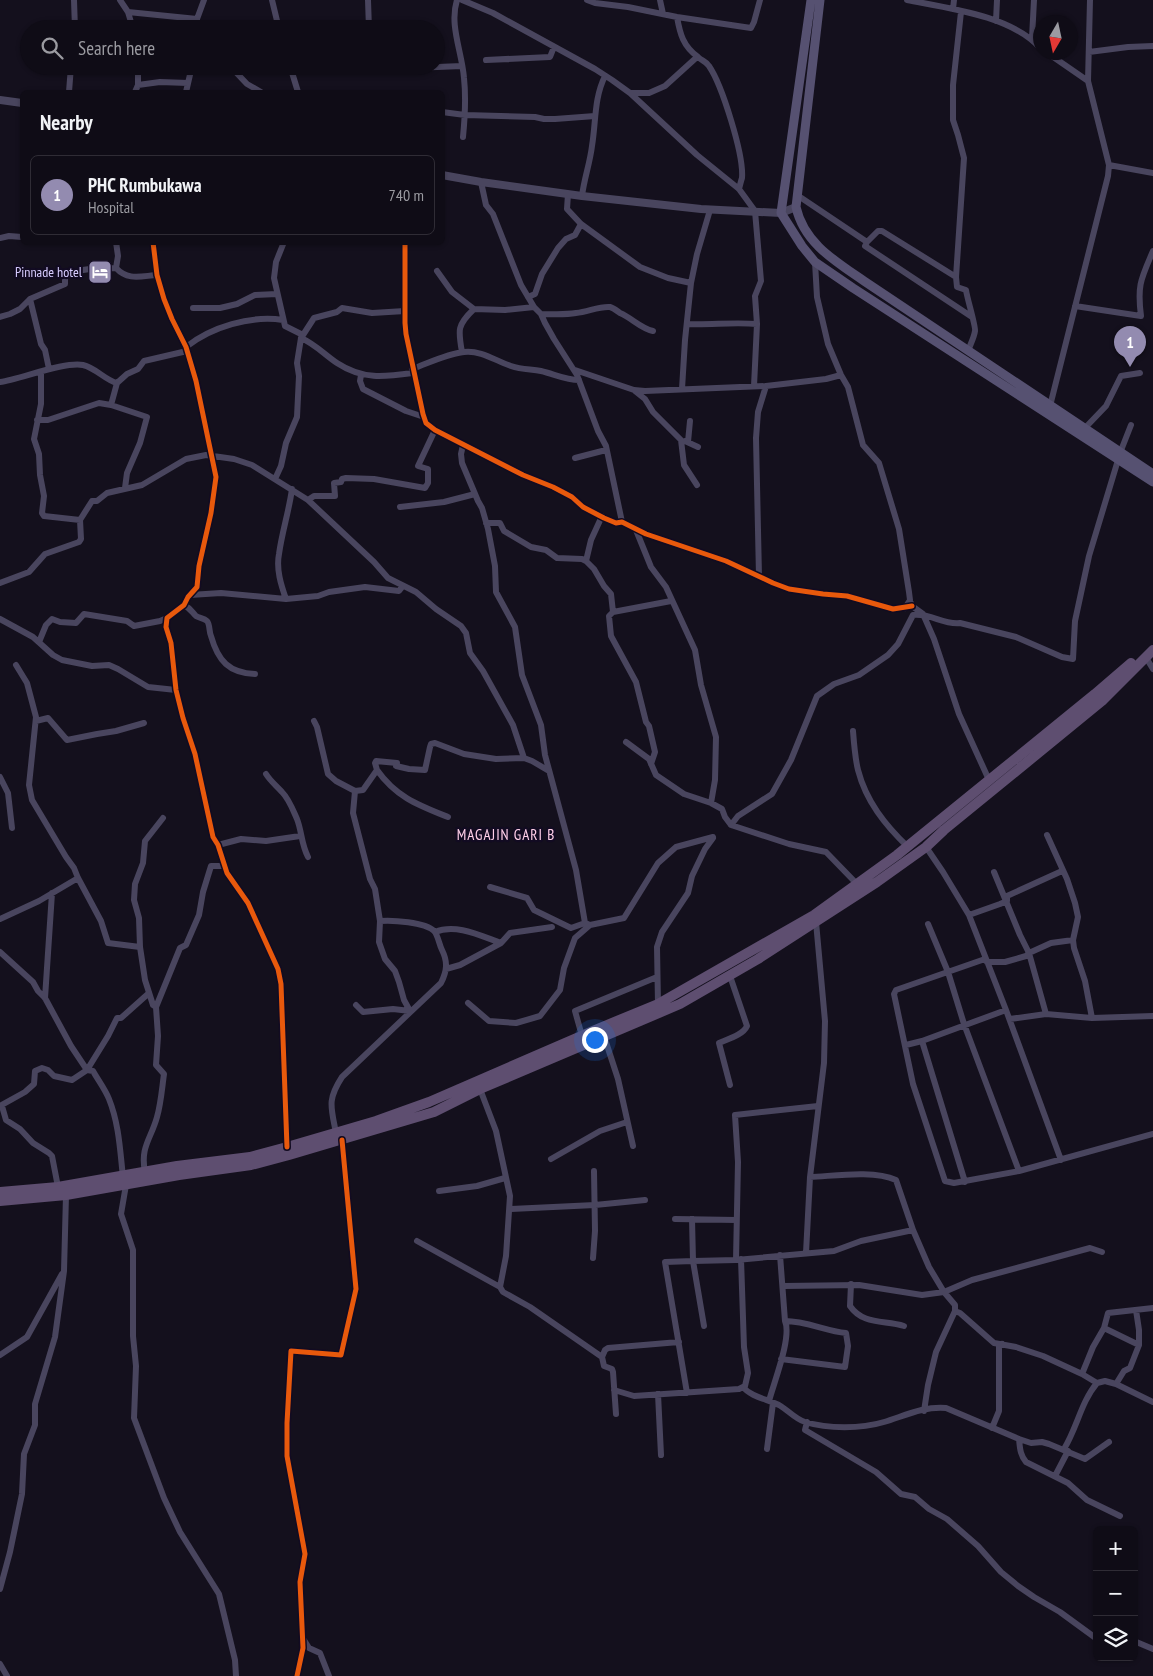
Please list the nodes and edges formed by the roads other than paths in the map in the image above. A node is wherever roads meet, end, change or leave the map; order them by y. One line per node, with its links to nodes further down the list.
1 (74, 0): 24 (street)
2 (120, 0): 19 (street)
3 (204, 0): 23 (street)
4 (272, 0): 26 (street)
5 (368, 0): 27 (street)
6 (457, 0): 36 (street)
7 (462, 0): 31 (street)
8 (586, 0): 21 (street)
9 (660, 0): 21 (street)
10 (760, 0): 22 (street)
11 (810, 0): 70 (main road)
12 (820, 0): 66 (main road)
13 (907, 0): 18 (street)
14 (954, 0): 18 (street)
15 (997, 0): 28 (street)
16 (1034, 0): 29 (street)
17 (1090, 0): 32 (street)
18 (953, 9): 20 (street)
19 (128, 12): 23 (street); 25 (street)
20 (961, 12): 28 (street); 84 (street)
21 (663, 14): 22 (street)
22 (677, 17): 33 (street)
23 (198, 19)
24 (74, 20)
25 (130, 20)
26 (277, 20)
27 (368, 20)
28 (996, 21): 29 (street)
29 (1032, 38)
30 (1153, 46): 32 (street)
31 (554, 47): 34 (street); 43 (street)
32 (1089, 52): 44 (street)
33 (697, 57): 52 (street); 63 (street)
34 (486, 60)
35 (1058, 60): 44 (street)
36 (462, 66): 37 (street); 56 (street)
37 (445, 67)
38 (70, 75): 47 (street)
39 (138, 75): 46 (street)
40 (190, 75): 45 (street)
41 (238, 75): 50 (street)
42 (293, 75): 51 (street)
43 (605, 76): 52 (street); 57 (street)
44 (1088, 81): 59 (street)
45 (188, 83): 46 (street); 49 (street)
46 (138, 85): 48 (street)
47 (69, 90)
48 (136, 90)
49 (186, 90)
50 (258, 90)
51 (297, 90)
52 (630, 93): 63 (street)
53 (0, 100): 54 (street)
54 (20, 103)
55 (445, 112): 56 (street)
56 (465, 115): 57 (street); 58 (street)
57 (595, 116): 65 (street)
58 (463, 137)
59 (1108, 164): 60 (street); 89 (street)
60 (1153, 173)
61 (445, 176): 62 (street)
62 (480, 182): 64 (street); 87 (street)
63 (739, 189): 69 (street)
64 (568, 194): 65 (street); 71 (street)
65 (582, 196): 68 (street)
66 (797, 196): 67 (main road); 74 (street)
67 (796, 207): 70 (street); 103 (main road)
68 (710, 210): 69 (street); 85 (street)
69 (755, 211): 70 (street); 99 (street)
70 (782, 213): 80 (main road)
71 (580, 224): 85 (street); 87 (street)
72 (20, 236): 73 (street)
73 (0, 238)
74 (867, 242): 84 (street); 96 (street)
75 (116, 245): 81 (street)
76 (153, 245): 83 (street)
77 (283, 245): 86 (street)
78 (405, 245): 93 (street)
79 (1153, 251): 89 (street)
80 (815, 262): 111 (street); 133 (main road)
81 (116, 268): 83 (street); 88 (street)
82 (437, 271): 92 (street)
83 (157, 275): 102 (street)
84 (956, 277): 96 (street)
85 (691, 283): 98 (street)
86 (277, 294): 91 (street); 97 (street)
87 (528, 297): 90 (street)
88 (30, 299): 95 (street); 105 (street)
89 (1076, 306): 122 (street)
90 (534, 307): 92 (street); 94 (street)
91 (193, 308)
92 (474, 309): 104 (street)
93 (405, 311): 101 (street); 107 (street)
94 (542, 314): 100 (street); 106 (street)
95 (0, 317)
96 (972, 317): 103 (street)
97 (283, 320): 101 (street); 102 (street)
98 (687, 324): 99 (street); 119 (street)
99 (757, 324): 117 (street)
100 (653, 331)
101 (302, 336): 110 (street); 137 (street)
102 (187, 349): 116 (street); 134 (street)
103 (968, 351): 122 (main road)
104 (462, 352): 107 (street); 113 (street)
105 (49, 369): 108 (street); 116 (street)
106 (575, 370): 113 (street); 120 (street)
107 (413, 371): 110 (street); 123 (street)
108 (41, 372): 114 (street); 124 (street)
109 (1140, 373): 127 (street)
110 (361, 375): 123 (street)
111 (841, 375): 118 (street); 158 (street)
112 (0, 376): 114 (street)
113 (579, 380): 132 (street)
114 (8, 381): 115 (street)
115 (0, 382)
116 (117, 383): 121 (street)
117 (754, 386): 118 (street); 119 (street)
118 (766, 386): 151 (street)
119 (682, 389): 120 (street)
120 (634, 390): 129 (street)
121 (112, 405): 124 (street); 140 (street)
122 (1050, 406): 127 (main road)
123 (424, 417): 128 (street)
124 (37, 420): 146 (street)
125 (690, 421): 129 (street)
126 (1131, 425): 133 (street)
127 (1084, 429): 133 (main road)
128 (435, 430): 130 (street); 143 (street)
129 (684, 441): 131 (street); 139 (street)
130 (463, 445): 142 (street); 145 (street)
131 (698, 447)
132 (606, 450): 135 (street); 147 (street)
133 (1119, 456): 136 (main road); 138 (main road); 160 (street)
134 (212, 457): 137 (street); 140 (street); 154 (street)
135 (575, 458)
136 (1153, 474)
137 (275, 479): 141 (street)
138 (1153, 482)
139 (697, 485)
140 (125, 488): 146 (street)
141 (292, 489): 143 (street); 155 (street)
142 (475, 494): 144 (street); 148 (street)
143 (308, 500): 153 (street)
144 (400, 508)
145 (602, 516): 147 (street); 150 (street)
146 (80, 520): 152 (street)
147 (622, 522): 149 (street)
148 (486, 523): 150 (street); 178 (street)
149 (636, 530): 151 (street); 156 (street)
150 (586, 562): 159 (street)
151 (758, 576): 158 (street)
152 (0, 583)
153 (403, 586): 155 (street); 175 (street)
154 (190, 595): 155 (street); 157 (street)
155 (286, 599)
156 (671, 600): 159 (street); 183 (street)
157 (184, 605): 161 (street); 168 (street)
158 (909, 605): 160 (street)
159 (613, 612): 176 (street)
160 (923, 614): 181 (street); 186 (street)
161 (167, 618): 163 (street); 169 (street)
162 (0, 619): 163 (street)
163 (39, 642): 169 (street)
164 (1153, 643): 181 (main road)
165 (1149, 653): 167 (street); 192 (main road)
166 (16, 665): 170 (street)
167 (1153, 669)
168 (255, 674)
169 (176, 690): 190 (street)
170 (36, 721): 172 (street); 197 (street)
171 (314, 721): 182 (street)
172 (144, 723)
173 (853, 731): 191 (street)
174 (626, 742): 176 (street)
175 (524, 758): 177 (street); 178 (street)
176 (651, 764): 183 (street)
177 (377, 770): 182 (street); 184 (street)
178 (548, 771): 206 (street)
179 (266, 774): 189 (street)
180 (0, 777): 187 (street)
181 (989, 780): 191 (main road)
182 (355, 791): 204 (street)
183 (711, 803): 186 (street)
184 (448, 816)
185 (163, 818): 212 (street)
186 (731, 825): 198 (street)
187 (12, 828)
188 (1048, 835): 195 (street)
189 (300, 836): 190 (street); 193 (street)
190 (218, 845): 194 (street)
191 (908, 847): 198 (main road)
192 (926, 847): 202 (street); 205 (main road)
193 (308, 857)
194 (225, 866): 225 (street); 247 (street)
195 (1062, 871): 201 (street); 210 (street)
196 (994, 872): 201 (street)
197 (78, 878): 200 (street); 212 (street)
198 (857, 884): 224 (main road)
199 (490, 887): 206 (street)
200 (52, 893): 203 (street); 221 (street)
201 (1007, 900): 202 (street); 214 (street)
202 (968, 915): 215 (street)
203 (0, 919)
204 (380, 921): 209 (street); 227 (street)
205 (816, 922): 218 (main road); 241 (street)
206 (587, 924): 219 (street); 222 (street)
207 (928, 924): 217 (street)
208 (552, 928): 211 (street)
209 (435, 932): 211 (street); 216 (street)
210 (1073, 940): 214 (street); 231 (street)
211 (501, 943): 216 (street)
212 (140, 947): 220 (street)
213 (0, 952): 221 (street)
214 (1029, 953): 215 (street); 228 (street)
215 (986, 960): 217 (street); 226 (street)
216 (446, 969): 227 (street)
217 (948, 972): 232 (street); 236 (street)
218 (730, 976): 234 (main road); 238 (street)
219 (657, 977): 224 (street); 233 (street)
220 (149, 993): 225 (street); 237 (street)
221 (45, 998): 237 (street)
222 (468, 1003)
223 (356, 1004): 227 (street)
224 (658, 1004): 233 (main road)
225 (156, 1007): 252 (street)
226 (1006, 1010): 230 (street); 232 (street)
227 (410, 1011): 245 (street)
228 (1046, 1014): 230 (street); 231 (street)
229 (1153, 1016): 231 (street)
230 (1010, 1018): 249 (street)
231 (1092, 1018)
232 (964, 1024): 235 (street); 251 (street)
233 (582, 1036): 243 (main road)
234 (604, 1036): 239 (main road); 242 (street)
235 (922, 1041): 236 (street); 256 (street)
236 (906, 1045): 256 (street)
237 (87, 1070): 240 (street); 255 (street)
238 (730, 1085)
239 (480, 1089): 243 (main road); 254 (street)
240 (1, 1106): 257 (street)
241 (818, 1106): 253 (street); 267 (street)
242 (627, 1122): 246 (street); 248 (street)
243 (377, 1125): 245 (main road)
244 (1153, 1134): 249 (street)
245 (339, 1136): 247 (main road); 255 (main road); 316 (street)
246 (633, 1146)
247 (288, 1147): 252 (main road)
248 (551, 1159)
249 (1061, 1160): 251 (street)
250 (594, 1171): 263 (street)
251 (1019, 1171): 256 (street)
252 (145, 1172): 255 (main road)
253 (810, 1177): 268 (street); 271 (street)
254 (505, 1178): 258 (street); 264 (street)
255 (124, 1181): 257 (main road); 260 (main road); 321 (street)
256 (965, 1182)
257 (58, 1187): 259 (main road)
258 (439, 1191)
259 (0, 1192)
260 (66, 1195): 262 (main road); 276 (street)
261 (645, 1200): 263 (street)
262 (0, 1201)
263 (595, 1205): 264 (street); 273 (street)
264 (511, 1209): 279 (street)
265 (675, 1219): 266 (street)
266 (692, 1219): 267 (street); 275 (street)
267 (736, 1220): 274 (street)
268 (913, 1230): 271 (street); 280 (street)
269 (416, 1240): 279 (street)
270 (1102, 1252): 280 (street)
271 (806, 1253): 272 (street)
272 (780, 1255): 274 (street); 278 (street)
273 (593, 1258)
274 (738, 1259): 275 (street); 297 (street)
275 (693, 1261): 285 (street); 288 (street)
276 (64, 1271): 291 (street); 314 (street)
277 (851, 1284): 278 (street); 280 (street); 286 (street)
278 (784, 1286): 284 (street)
279 (500, 1288): 292 (street)
280 (944, 1292): 283 (street)
281 (1153, 1308): 282 (street)
282 (1136, 1310): 287 (street); 290 (street)
283 (955, 1311): 289 (street); 303 (street)
284 (785, 1321): 293 (street); 293 (street)
285 (704, 1326)
286 (904, 1326)
287 (1104, 1328): 290 (street); 294 (street)
288 (679, 1342): 292 (street); 299 (street)
289 (1002, 1344): 294 (street); 306 (street)
290 (1139, 1345): 296 (street)
291 (0, 1355)
292 (602, 1357): 298 (street)
293 (781, 1360): 301 (street)
294 (1082, 1374): 295 (street)
295 (1097, 1383): 296 (street); 310 (street)
296 (1116, 1384): 302 (street)
297 (743, 1387): 299 (street); 301 (street)
298 (614, 1390): 300 (street); 304 (street)
299 (687, 1393): 300 (street)
300 (658, 1394): 311 (street)
301 (771, 1402): 305 (street); 309 (street)
302 (1153, 1402)
303 (924, 1411): 305 (street); 306 (street)
304 (616, 1414)
305 (807, 1422): 315 (street)
306 (992, 1428): 307 (street)
307 (1019, 1439): 310 (street); 312 (street)
308 (1109, 1442): 310 (street)
309 (766, 1449)
310 (1066, 1450): 312 (street)
311 (661, 1455)
312 (1055, 1476): 313 (street)
313 (1120, 1516)
314 (0, 1589)
315 (1093, 1636)
316 (303, 1639): 322 (street); 323 (street)
317 (1138, 1643): 318 (street)
318 (1153, 1649)
319 (0, 1664): 320 (street)
320 (6, 1676)
321 (236, 1676)
322 (297, 1676)
323 (330, 1676)

